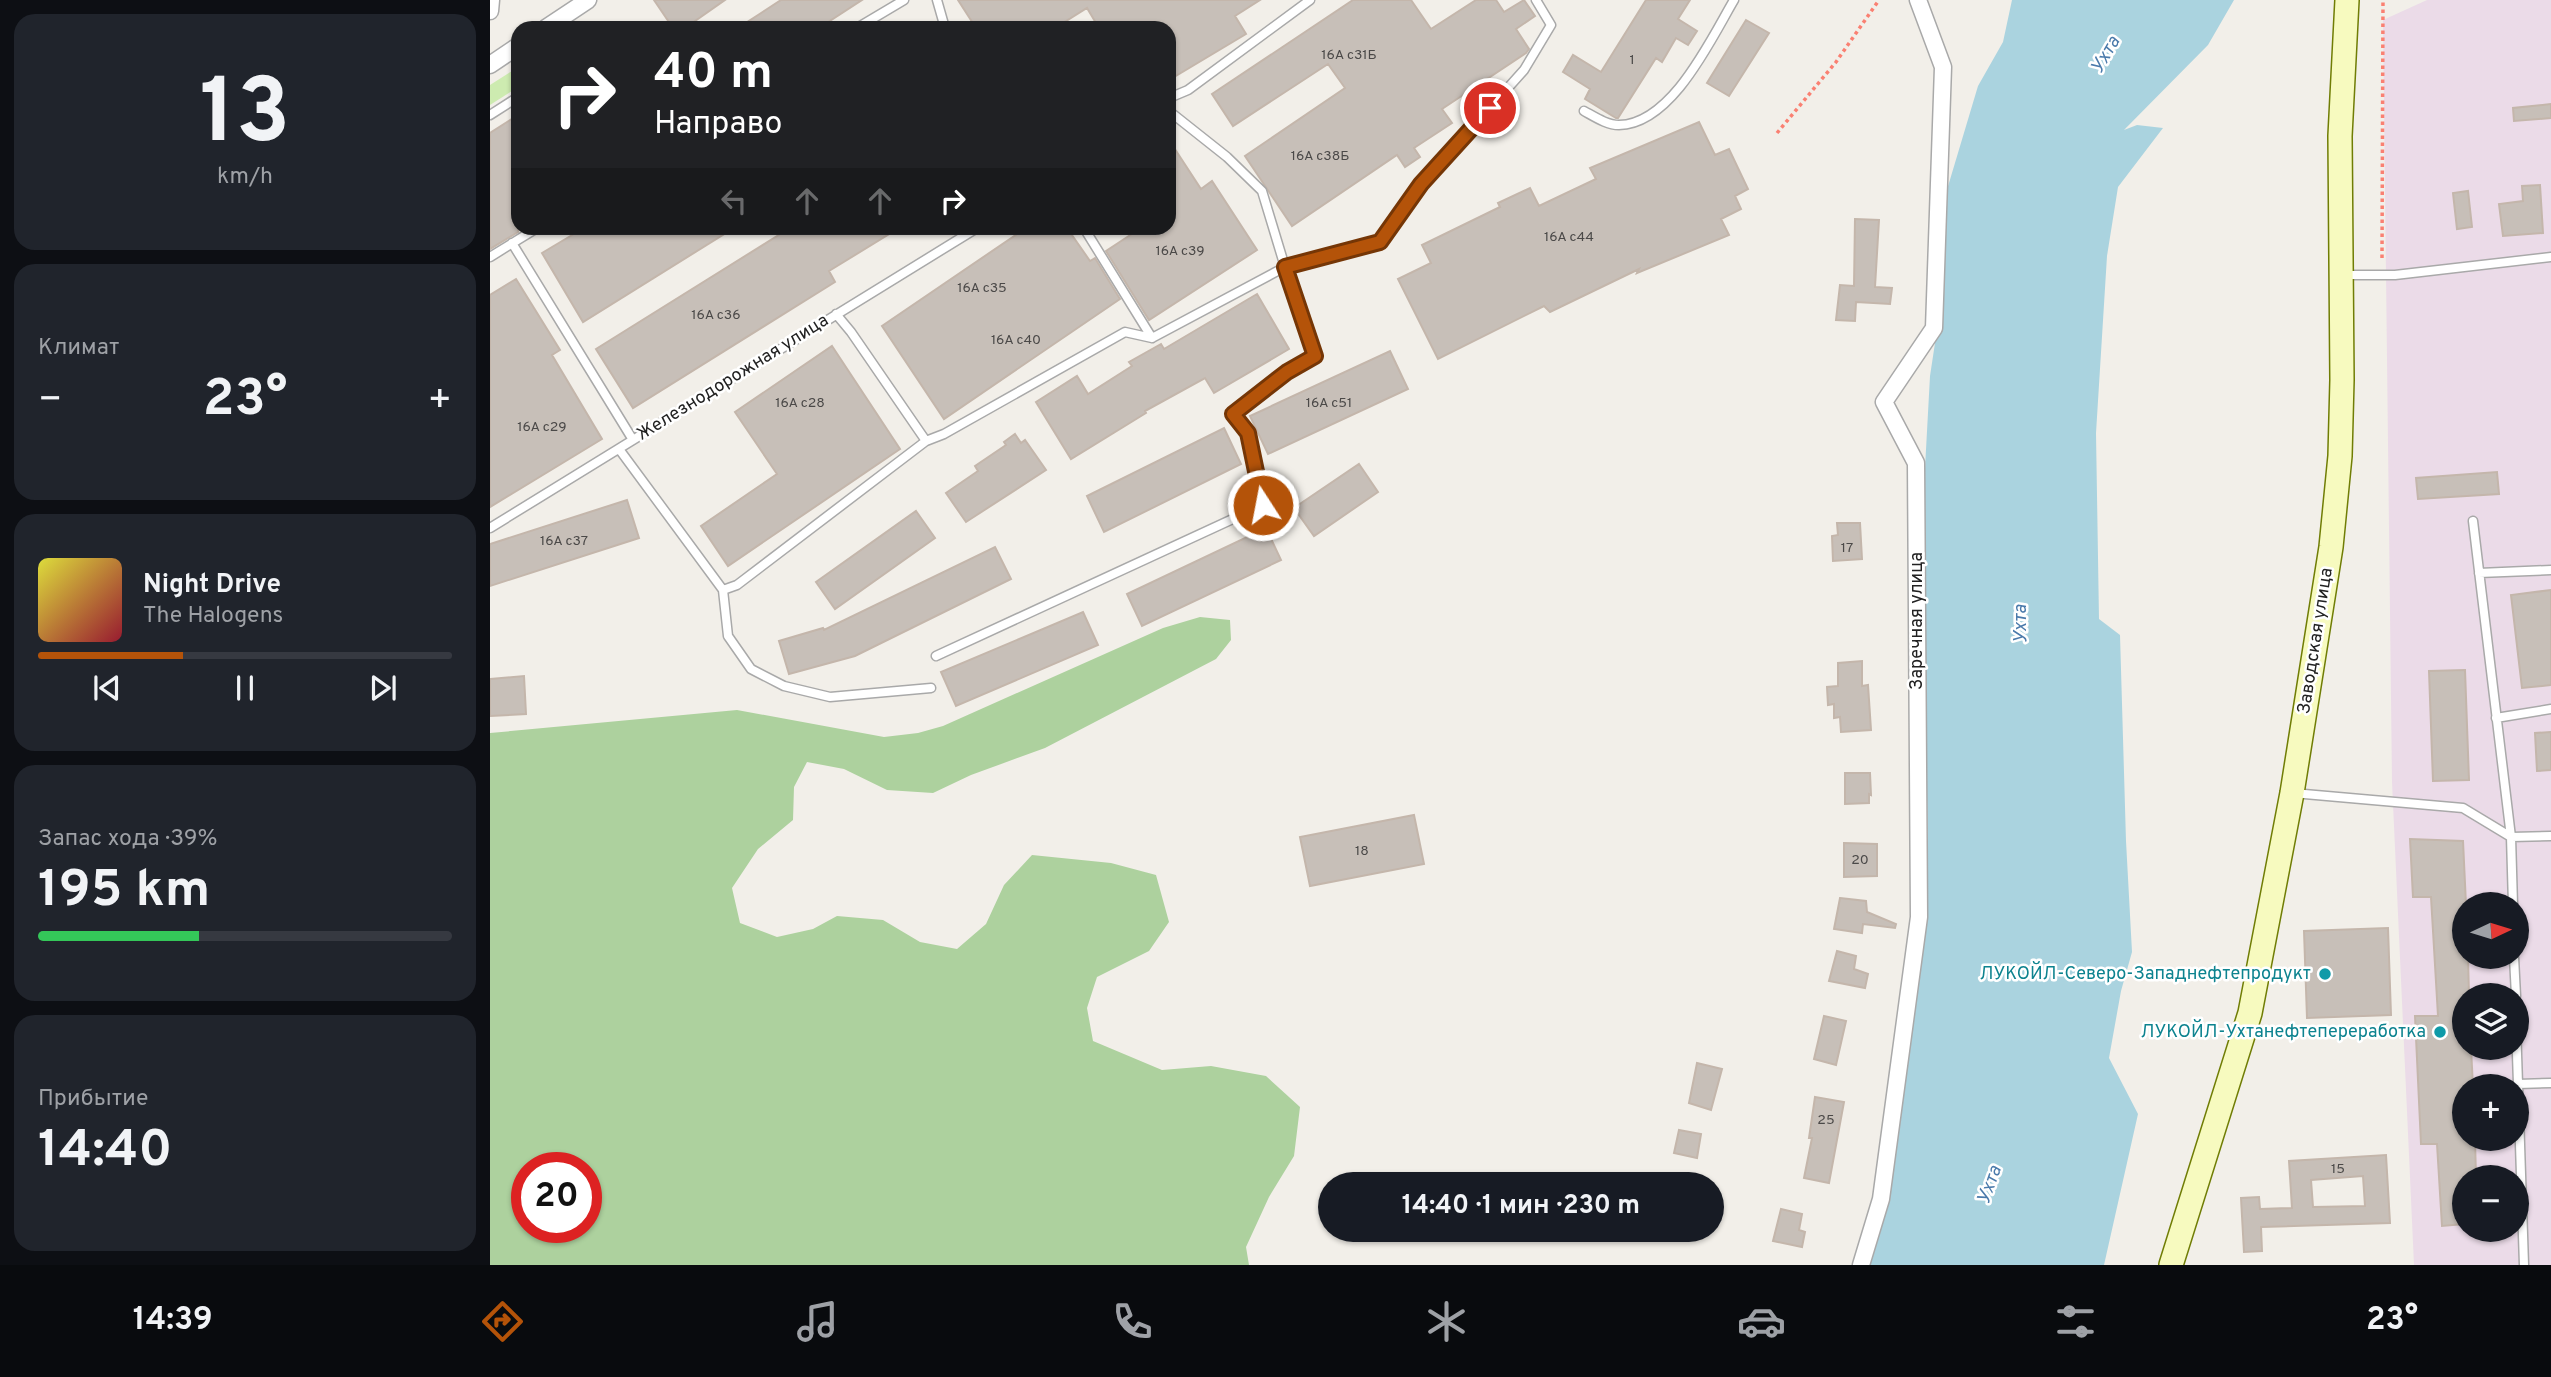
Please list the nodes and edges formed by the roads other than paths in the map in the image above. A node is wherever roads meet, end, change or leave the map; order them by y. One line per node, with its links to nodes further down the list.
1 (491, 0): 10 (street)
2 (588, 0): 11 (street)
3 (904, 0): 12 (lane)
4 (937, 0): 13 (lane)
5 (1310, 0): 16 (lane)
6 (1536, 0): 27 (lane)
7 (1734, 0): 18 (lane)
8 (1918, 0): 50 (street, Заречная улица)
9 (2347, 0): 28 (street, Заводская улица)
10 (490, 11)
11 (556, 21)
12 (870, 21)
13 (943, 21)
14 (511, 51): 15 (street)
15 (490, 65)
16 (1176, 95)
17 (511, 102): 19 (lane)
18 (1584, 111)
19 (490, 115)
20 (1176, 117): 27 (lane)
21 (525, 235): 24 (lane)
22 (966, 235): 29 (lane, Железнодорожная улица)
23 (1088, 235): 30 (lane)
24 (512, 243): 25 (lane); 31 (lane)
25 (490, 257)
26 (2551, 257): 28 (lane)
27 (1285, 267): 30 (lane); 39 (lane)
28 (2340, 275): 43 (street, Заводская улица)
29 (836, 314): 31 (lane, Железнодорожная улица); 32 (lane)
30 (1152, 338): 32 (lane)
31 (633, 440): 33 (lane, Железнодорожная улица)
32 (926, 441): 38 (lane)
33 (619, 449): 35 (lane, Железнодорожная улица); 38 (lane)
34 (2473, 521): 37 (lane)
35 (490, 528)
36 (2551, 570): 37 (lane)
37 (2479, 573): 42 (lane)
38 (723, 590): 40 (lane)
39 (936, 656)
40 (931, 688)
41 (2551, 709): 42 (lane)
42 (2496, 718): 45 (lane)
43 (2292, 793): 45 (lane); 51 (street, Заводская улица)
44 (2551, 836): 45 (lane)
45 (2511, 837): 46 (lane)
46 (2513, 892)
47 (2551, 1083): 48 (lane)
48 (2529, 1084)
49 (2520, 1151): 52 (lane)
50 (1861, 1265)
51 (2171, 1265)
52 (2524, 1265)

